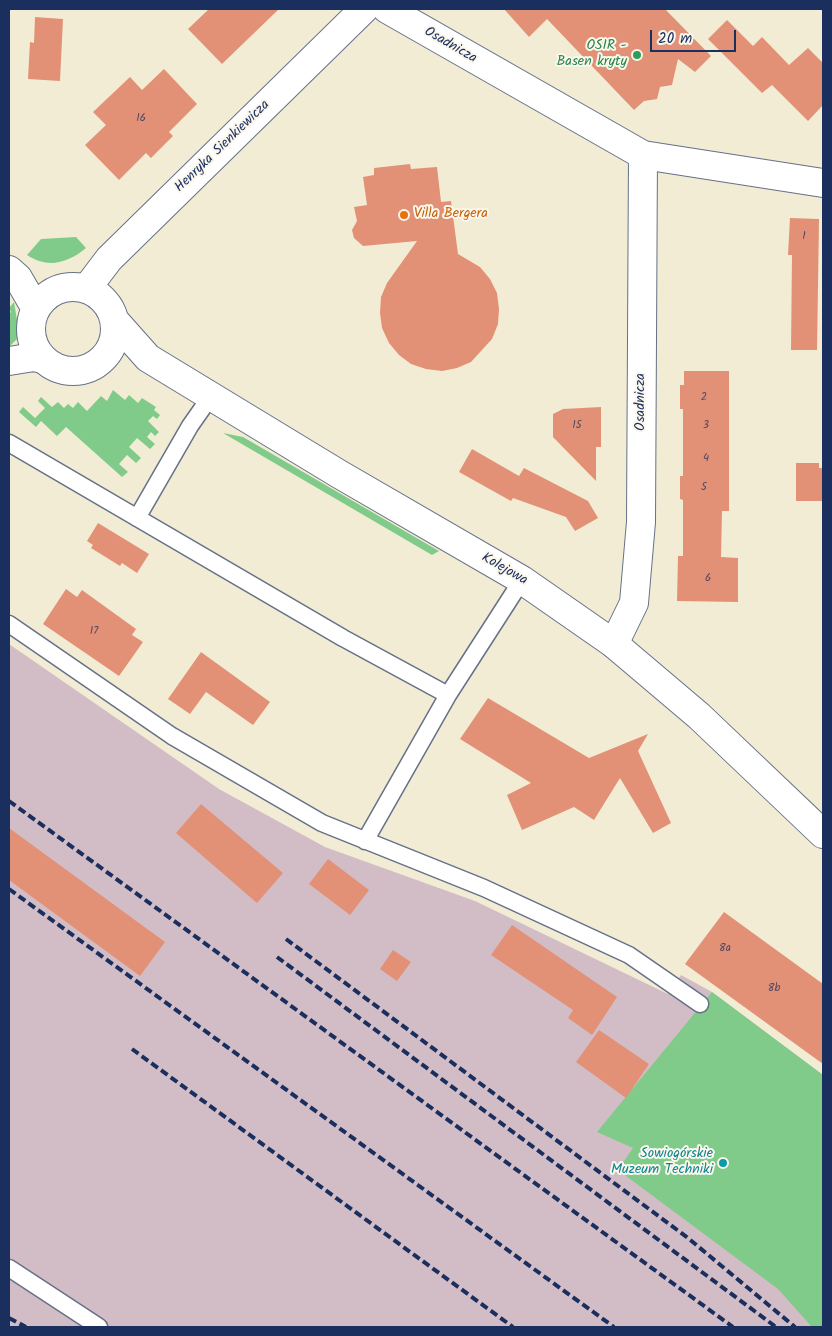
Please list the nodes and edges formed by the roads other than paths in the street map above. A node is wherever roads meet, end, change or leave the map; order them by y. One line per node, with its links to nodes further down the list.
1 (364, 9): 6 (street, Henryka Sienkiewicza)
2 (387, 9): 3 (street, Osadnicza)
3 (643, 155): 4 (street, Osadnicza); 18 (street, Osadnicza)
4 (823, 183)
5 (13, 274): 7 (street)
6 (87, 288): 7 (street); 8 (street)
7 (44, 300): 11 (street)
8 (116, 322): 9 (street); 10 (street, Kolejowa)
9 (111, 349): 10 (street, Kolejowa); 11 (street)
10 (148, 358): 13 (street, Kolejowa)
11 (43, 359): 12 (street)
12 (9, 361)
13 (210, 396): 15 (lane); 16 (street, Kolejowa)
14 (9, 443): 15 (lane)
15 (137, 518): 19 (lane)
16 (522, 580): 18 (street, Kolejowa); 19 (lane)
17 (9, 624): 21 (lane)
18 (614, 644): 20 (street, Kolejowa)
19 (448, 695): 21 (lane)
20 (823, 834)
21 (364, 840): 22 (lane)
22 (700, 1004)
23 (9, 1268): 24 (lane)
24 (99, 1327)

